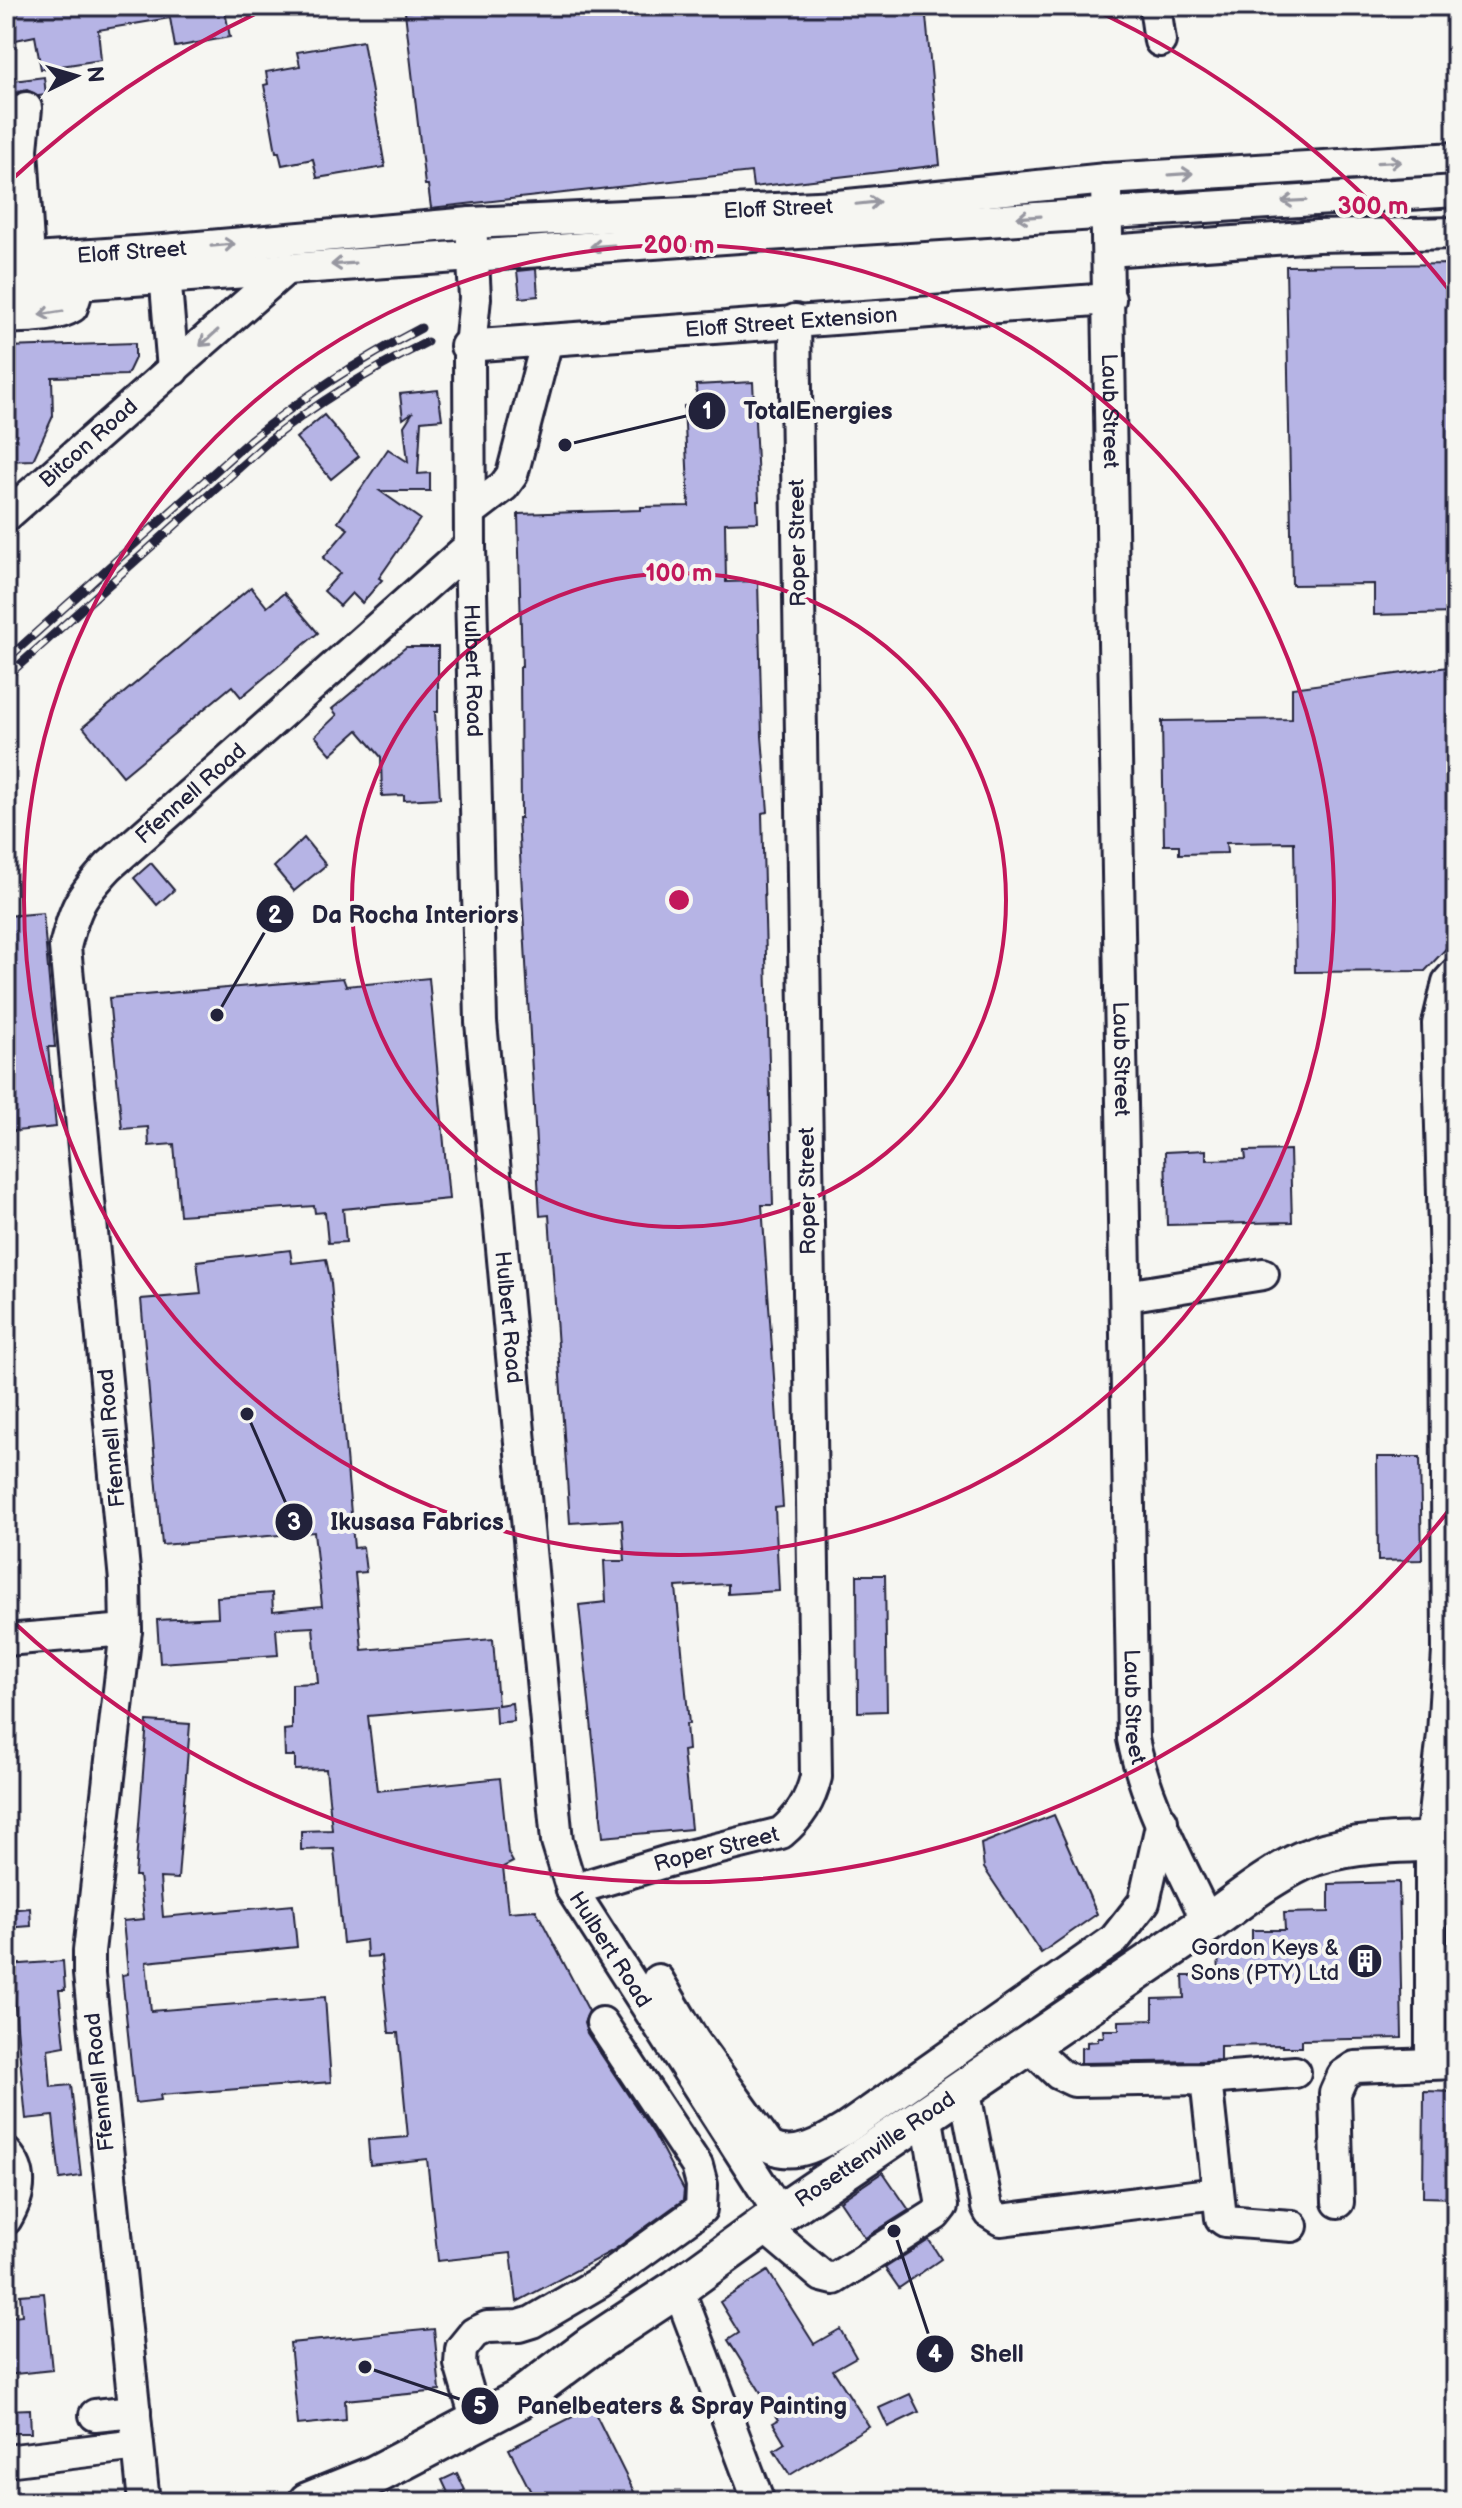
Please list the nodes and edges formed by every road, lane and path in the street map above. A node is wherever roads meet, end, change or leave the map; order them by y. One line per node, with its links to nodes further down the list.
1 (1155, 6): 2 (street)
2 (1160, 41)
3 (26, 108): 13 (street)
4 (1456, 158): 5 (street, Eloff Street, one-way to 4)
5 (1106, 179): 7 (street, Laub Street); 8 (street, Eloff Street, one-way to 5)
6 (1456, 191): 7 (street, Eloff Street, one-way to 7)
7 (1107, 212): 8 (street, Eloff Street, one-way to 8); 11 (street, Laub Street)
8 (767, 222): 9 (street, Eloff Street); 12 (street, Eloff Street, one-way to 12)
9 (463, 224): 12 (street, Hulbert Road); 14 (street, Eloff Street, one-way to 9)
10 (1456, 233): 11 (street)
11 (1108, 251): 18 (street, Laub Street)
12 (466, 256): 15 (street, Eloff Street, one-way to 15); 22 (street, Hulbert Road)
13 (18, 260): 16 (street, Eloff Street)
14 (165, 264): 15 (street, Eloff Street); 16 (street, Eloff Street); 23 (street)
15 (287, 268): 23 (street, Bitcon Road, one-way to 23)
16 (78, 271): 17 (street, Eloff Street); 19 (street, one-way to 19)
17 (6, 289)
18 (1110, 299): 20 (street, Eloff Street Extension); 29 (street, Laub Street)
19 (6, 318)
20 (795, 320): 21 (street, Eloff Street Extension); 35 (street, Roper Street)
21 (547, 340): 22 (street, Eloff Street Extension); 24 (street)
22 (469, 349): 24 (street, Hulbert Road)
23 (173, 370): 25 (street, Bitcon Road)
24 (470, 512): 26 (street, Hulbert Road)
25 (6, 516)
26 (470, 546): 31 (street, Ffennell Road); 35 (street, Hulbert Road)
27 (1456, 973): 30 (street)
28 (1263, 1274): 29 (street)
29 (1126, 1296): 33 (street, Laub Street)
30 (1451, 1297): 34 (street)
31 (126, 1630): 32 (street); 52 (street, Ffennell Road)
32 (6, 1640)
33 (1162, 1821): 36 (street, Laub Street); 41 (street)
34 (1444, 1841): 36 (main road, Rosettenville Road); 40 (street)
35 (572, 1890): 49 (street, Hulbert Road)
36 (1208, 1923): 39 (main road, Rosettenville Road)
37 (658, 1980): 41 (street)
38 (602, 2023): 54 (street)
39 (1027, 2044): 41 (main road, Rosettenville Road); 43 (street)
40 (1444, 2062): 47 (street)
41 (970, 2069): 44 (main road, Rosettenville Road); 46 (street)
42 (1295, 2072): 43 (street)
43 (1206, 2079): 46 (street)
44 (926, 2114): 49 (main road, Rosettenville Road); 49 (street, Hulbert Road)
45 (6, 2153): 48 (street)
46 (1217, 2193): 50 (street)
47 (1338, 2202)
48 (6, 2219)
49 (771, 2220): 51 (main road, Rosettenville Road)
50 (1292, 2226)
51 (678, 2288): 54 (main road, Rosettenville Road); 59 (street)
52 (135, 2411): 53 (street); 55 (street, Ffennell Road)
53 (95, 2415)
54 (477, 2422): 58 (main road, Rosettenville Road)
55 (138, 2445): 56 (street); 57 (street, Ffennell Road)
56 (6, 2461)
57 (144, 2502)
58 (308, 2502)
59 (759, 2502)

